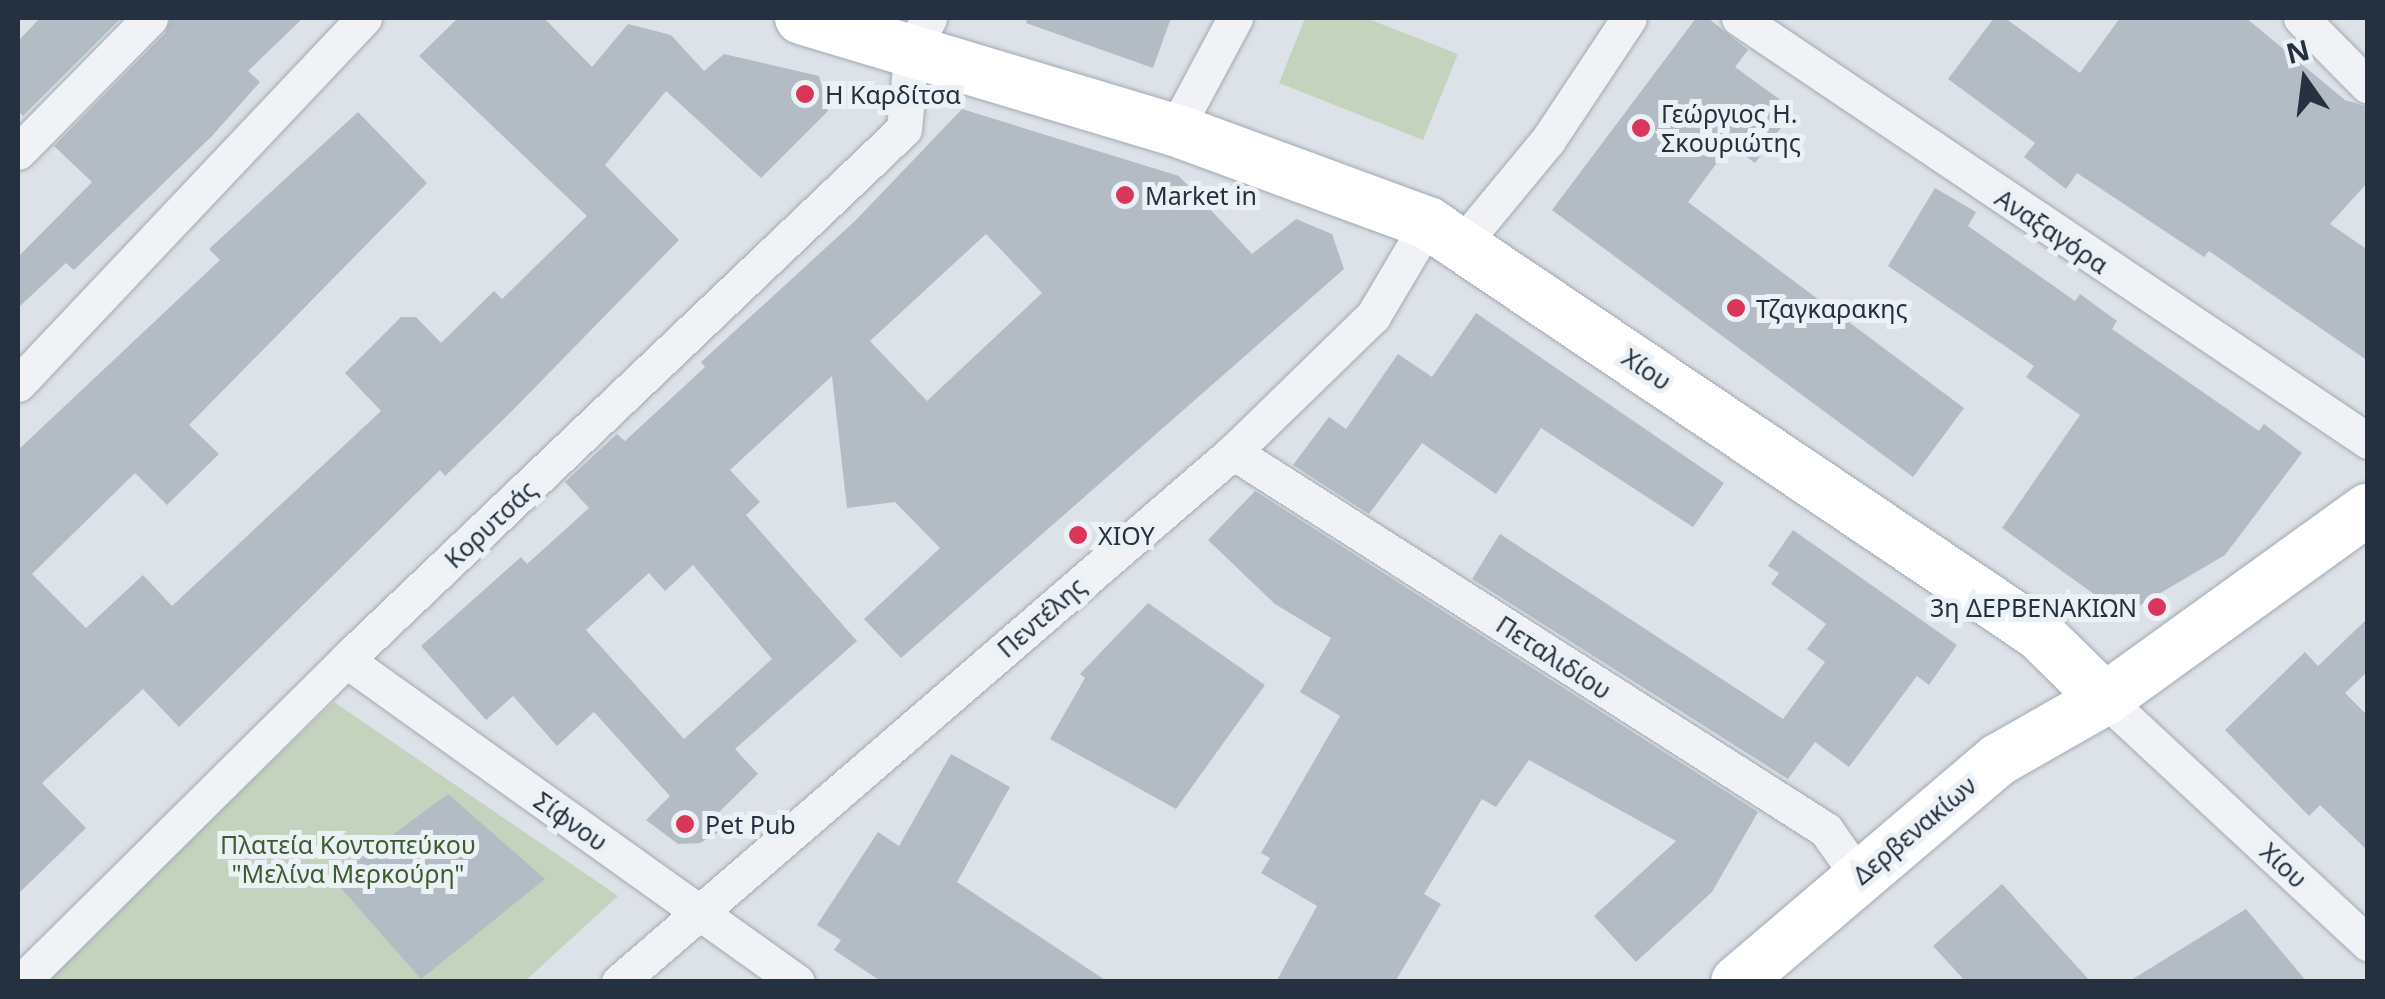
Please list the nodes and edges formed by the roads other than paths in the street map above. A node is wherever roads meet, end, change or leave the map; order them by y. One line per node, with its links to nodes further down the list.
1 (150, 18): 11 (street)
2 (364, 18): 13 (street)
3 (801, 18): 8 (street, Χίου)
4 (1234, 18): 10 (street)
5 (1628, 18): 12 (street, Πεντέλης)
6 (1739, 18): 14 (street, Αναξαγόρα)
7 (2301, 18): 9 (street)
8 (920, 33): 10 (street, Χίου); 17 (street, Κορυτσάς)
9 (2368, 86)
10 (1175, 130): 12 (street, Χίου)
11 (18, 152)
12 (1445, 234): 15 (street, Πεντέλης); 18 (street, Χίου)
13 (18, 384)
14 (2368, 441)
15 (1234, 452): 19 (street, Πεταλιδίου); 20 (street, Πεντέλης)
16 (2368, 509): 18 (street, Δερβενακίων)
17 (346, 660): 20 (street, Σίφνου); 22 (street, Κορυτσάς)
18 (2105, 698): 19 (street, Δερβενακίων); 21 (street, Χίου); 26 (street, Δερβενακίων)
19 (1859, 877): 25 (street, Δερβενακίων)
20 (697, 910): 23 (street, Πεντέλης); 24 (street, Σίφνου)
21 (2368, 942)
22 (21, 982)
23 (619, 982)
24 (797, 982)
25 (1737, 982)
26 (1787, 982)

